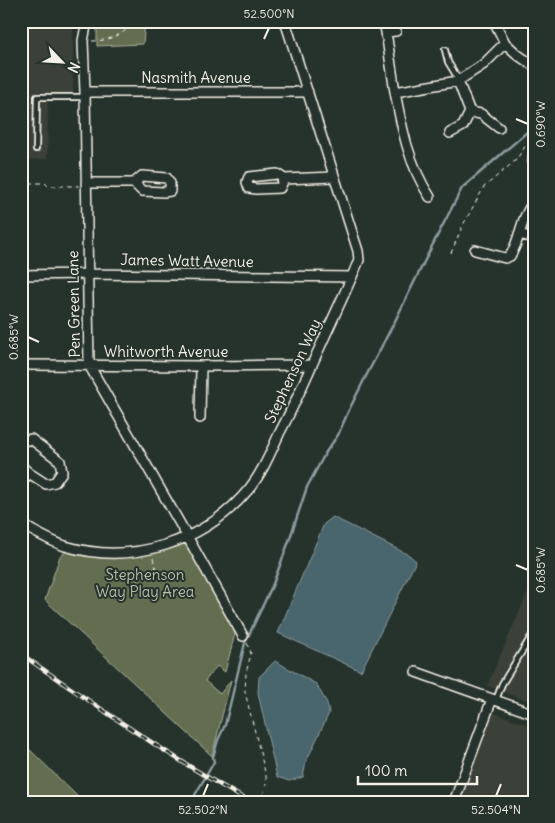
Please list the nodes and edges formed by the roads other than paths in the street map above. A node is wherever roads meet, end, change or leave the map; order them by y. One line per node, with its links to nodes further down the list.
1 (87, 21): 13 (street, Pen Green Lane)
2 (284, 21): 11 (street, Stephenson Way)
3 (377, 21): 6 (street)
4 (494, 21): 7 (street)
5 (396, 31): 6 (street)
6 (386, 32): 12 (street)
7 (505, 43): 9 (street); 10 (street)
8 (445, 50): 10 (lane)
9 (533, 65)
10 (459, 80): 12 (street); 14 (street)
11 (308, 92): 13 (street, Nasmith Avenue); 20 (street, Stephenson Way)
12 (395, 92): 24 (street)
13 (84, 94): 17 (lane); 23 (street, Pen Green Lane)
14 (470, 112): 15 (street); 16 (street)
15 (499, 128)
16 (450, 133)
17 (36, 149)
18 (534, 153): 19 (street)
19 (534, 164)
20 (334, 177): 21 (street); 31 (street, Stephenson Way)
21 (284, 179)
22 (134, 183): 23 (street)
23 (83, 184): 29 (street, Pen Green Lane)
24 (430, 197)
25 (534, 202): 26 (street)
26 (519, 234): 27 (street); 28 (street)
27 (534, 238)
28 (474, 250)
29 (87, 274): 30 (street, James Watt Avenue); 31 (street, James Watt Avenue); 33 (street, Pen Green Lane)
30 (21, 275)
31 (352, 277): 34 (street, Stephenson Way)
32 (21, 365): 33 (street, Whitworth Avenue)
33 (89, 365): 35 (street, Whitworth Avenue); 42 (street, Pen Green Lane)
34 (312, 365): 35 (street, Whitworth Avenue); 42 (street, Stephenson Way)
35 (201, 366): 36 (street)
36 (200, 418)
37 (21, 442): 39 (street)
38 (21, 466): 39 (street)
39 (29, 472): 40 (street)
40 (21, 483)
41 (21, 524): 42 (street, Stephenson Way)
42 (187, 536): 44 (street, Pen Green Lane)
43 (534, 632): 46 (lane)
44 (243, 636)
45 (416, 672): 46 (street)
46 (494, 700): 47 (street); 48 (street)
47 (534, 714)
48 (454, 802)

